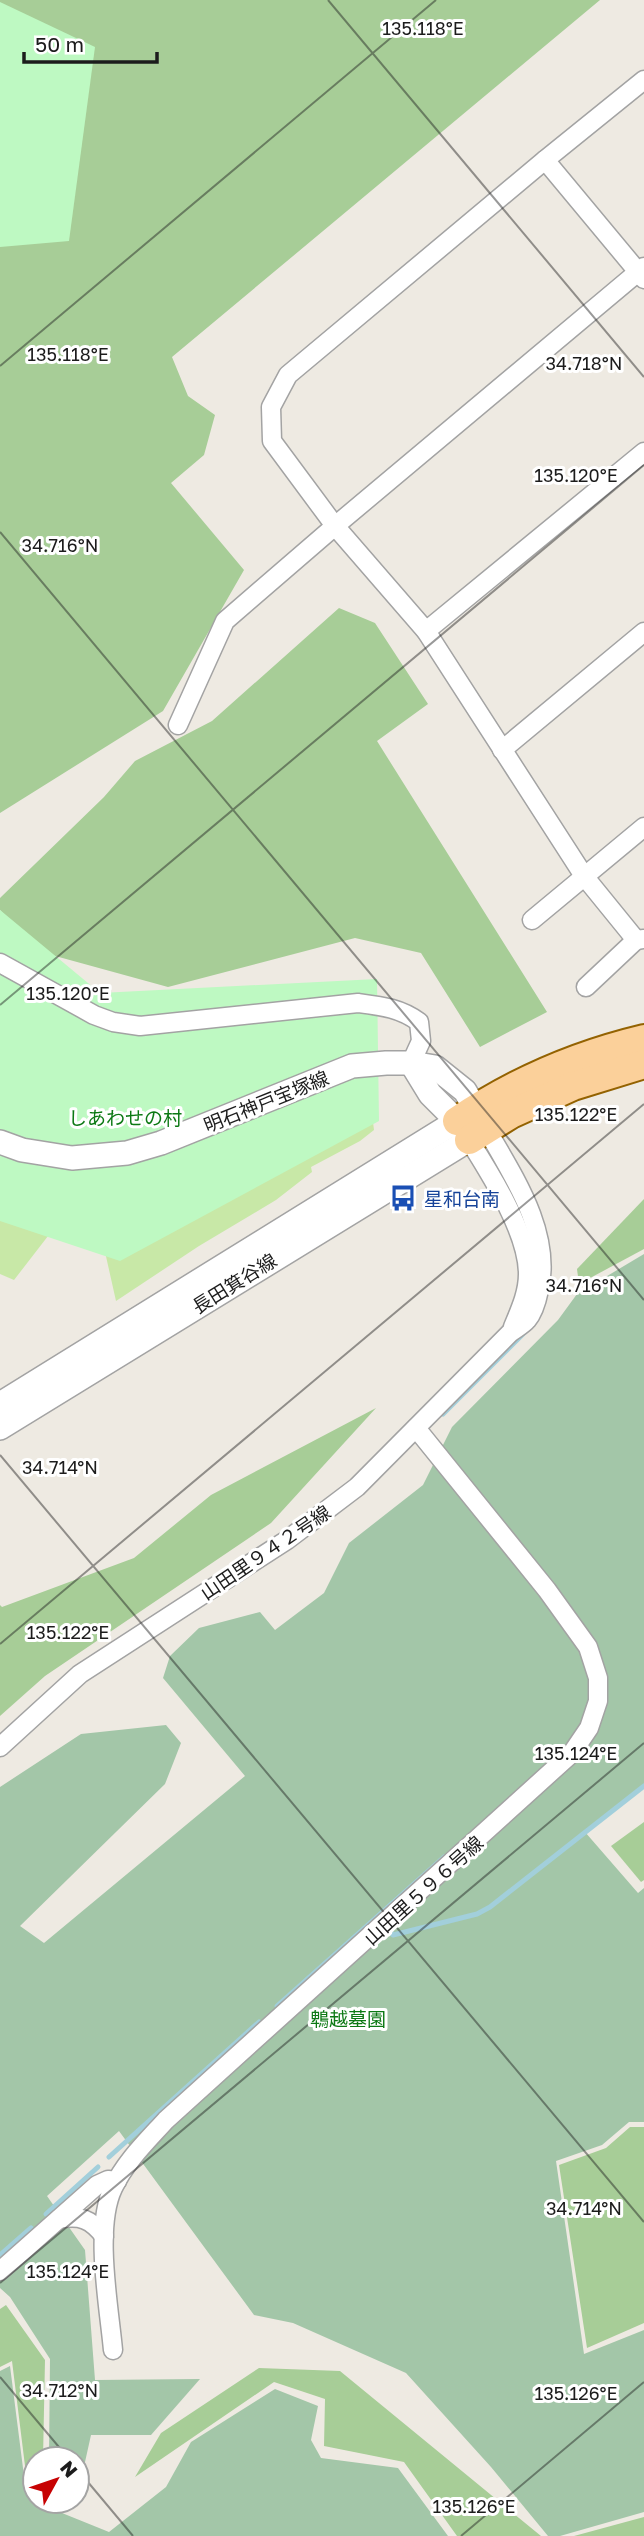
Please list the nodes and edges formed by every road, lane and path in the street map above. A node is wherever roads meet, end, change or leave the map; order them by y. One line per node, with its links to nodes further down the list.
1 (644, 80): 2 (street)
2 (545, 160): 3 (street); 5 (street)
3 (642, 273): 5 (street)
4 (644, 452): 6 (street)
5 (335, 526): 6 (street); 8 (street)
6 (426, 631): 9 (street)
7 (644, 632): 9 (street)
8 (178, 725)
9 (502, 750): 11 (street)
10 (644, 827): 11 (street)
11 (584, 876): 12 (street); 13 (street)
12 (533, 920)
13 (640, 939): 15 (street)
14 (0, 963): 17 (street)
15 (586, 987)
16 (644, 1039): 19 (main road)
17 (411, 1063): 19 (street, 明石神戸宝塚線); 20 (street, 明石神戸宝塚線)
18 (644, 1065): 19 (main road)
19 (472, 1124): 21 (street, 長田箕谷線); 22 (street, 長田箕谷線); 23 (street, 山田里９４２号線)
20 (0, 1142)
21 (0, 1404)
22 (0, 1428)
23 (416, 1428): 24 (street, 山田里９４２号線); 25 (street, 山田里５９６号線)
24 (0, 1747)
25 (117, 2180): 26 (street); 27 (street, 山田里５９６号線)
26 (59, 2219): 27 (street); 28 (street)
27 (104, 2236): 29 (street, 山田里５９６号線)
28 (0, 2271)
29 (113, 2350)

